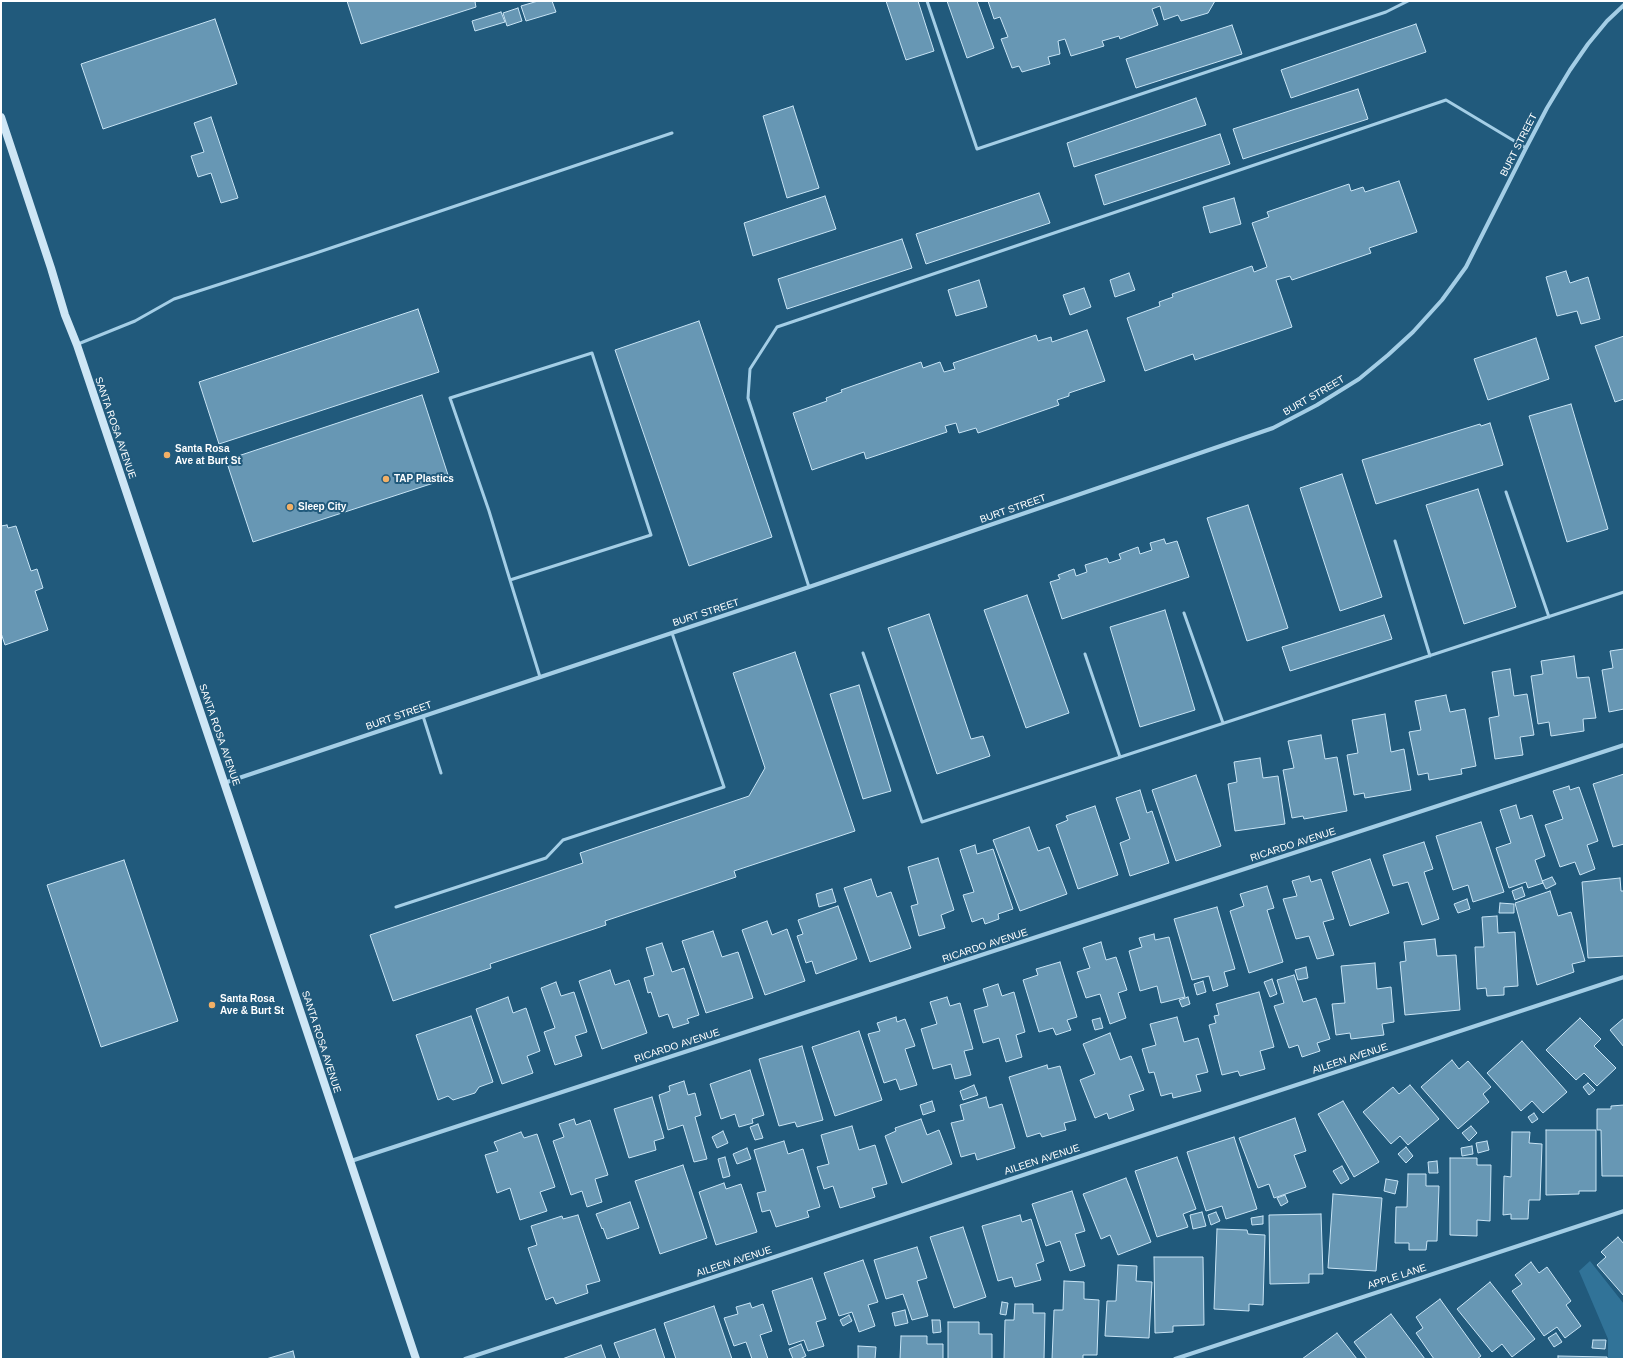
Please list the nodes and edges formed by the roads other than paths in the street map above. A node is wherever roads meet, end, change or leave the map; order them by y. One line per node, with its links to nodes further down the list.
1 (927, 1): 2 (lane)
2 (1408, 1)
3 (1624, 5): 6 (street, BURT STREET)
4 (1, 117): 7 (main road, SANTA ROSA AVENUE)
5 (672, 133): 7 (lane)
6 (1526, 148): 11 (street, BURT STREET); 11 (lane)
7 (77, 345): 25 (main road, SANTA ROSA AVENUE)
8 (1506, 492): 14 (lane)
9 (1395, 541): 18 (lane)
10 (510, 580): 10 (lane); 19 (lane)
11 (809, 587): 15 (street, BURT STREET)
12 (1624, 592): 14 (lane)
13 (1184, 613): 21 (lane)
14 (1549, 617): 18 (lane)
15 (672, 633): 19 (street, BURT STREET); 26 (lane)
16 (863, 653): 23 (lane)
17 (1085, 654): 23 (lane)
18 (1430, 656): 21 (lane)
19 (540, 677): 20 (street, BURT STREET)
20 (423, 716): 24 (lane); 25 (street, BURT STREET)
21 (1223, 723): 23 (lane)
22 (1624, 745): 28 (street, RICARDO AVENUE)
23 (1120, 757)
24 (441, 773)
25 (224, 783): 28 (main road, SANTA ROSA AVENUE)
26 (396, 907)
27 (1624, 977): 31 (street, AILEEN AVENUE)
28 (351, 1161): 30 (main road, SANTA ROSA AVENUE)
29 (1624, 1211): 32 (street, APPLE LANE)
30 (416, 1359)
31 (465, 1359)
32 (1175, 1359)

